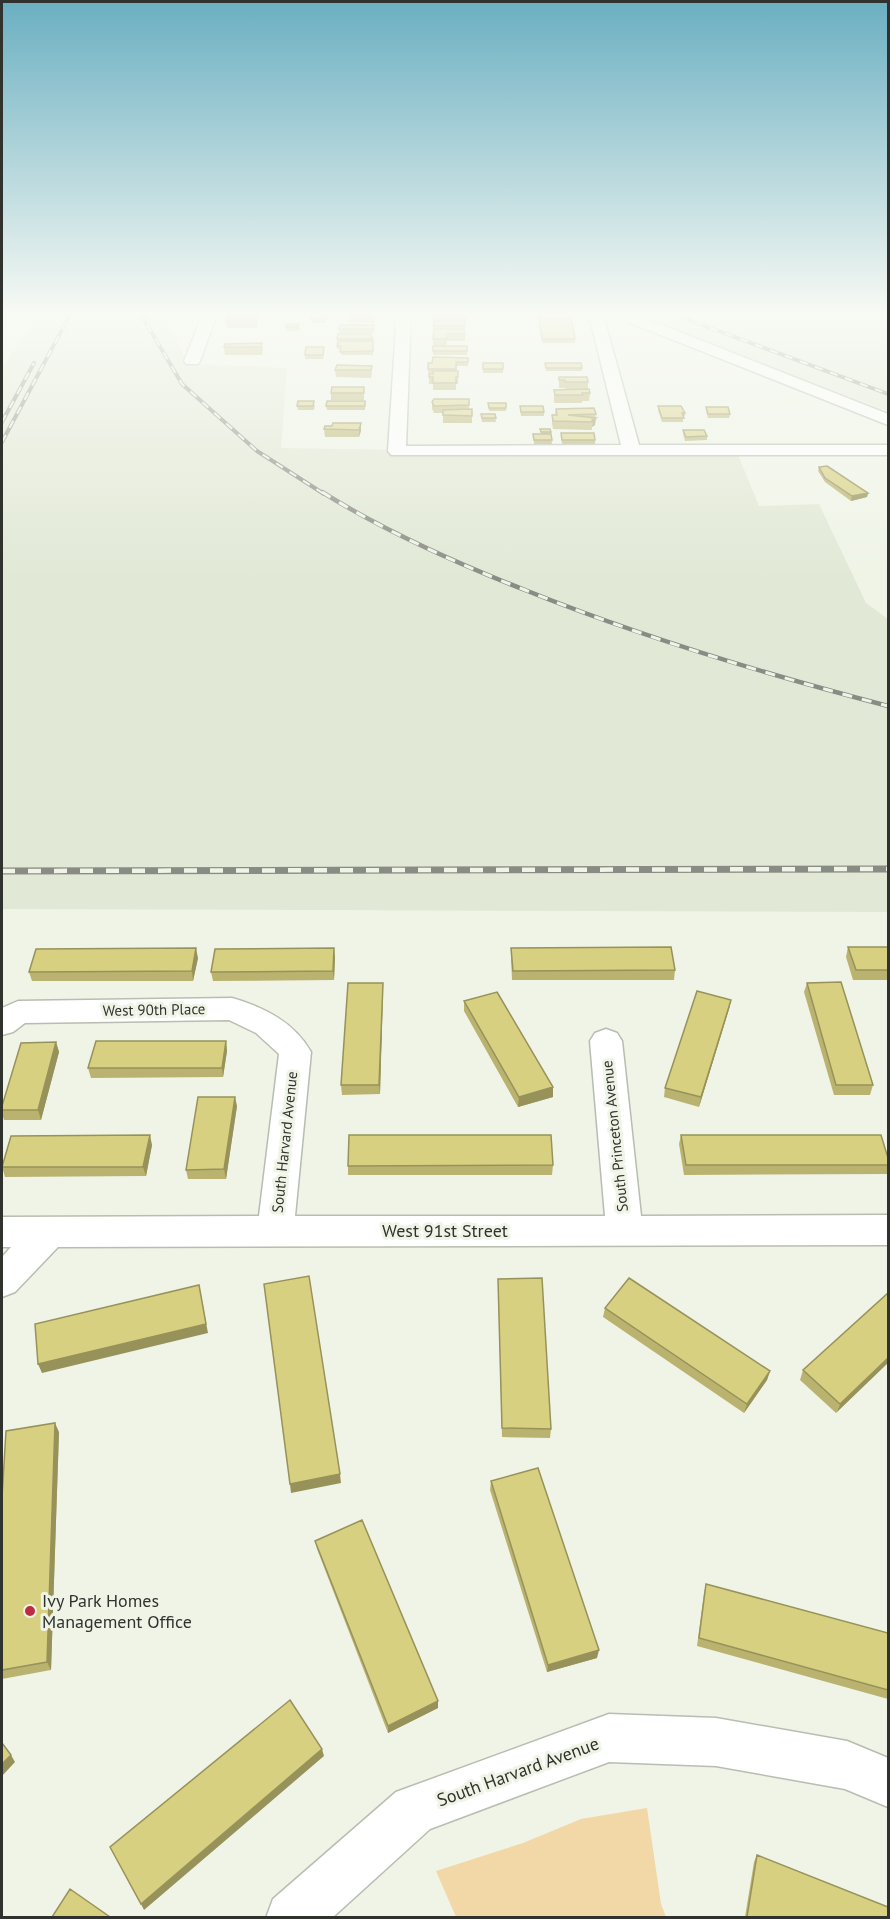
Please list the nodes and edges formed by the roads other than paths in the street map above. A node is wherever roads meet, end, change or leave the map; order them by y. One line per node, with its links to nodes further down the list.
1 (400, 401): 5 (street)
2 (618, 401): 5 (street)
3 (839, 401): 4 (street)
4 (888, 420)
5 (631, 450): 6 (street)
6 (888, 450)
7 (2, 1024): 9 (street, West 90th Place)
8 (606, 1041): 10 (street, South Princeton Avenue)
9 (295, 1052): 13 (street, South Harvard Avenue)
10 (625, 1230): 11 (street, West 91st Street); 13 (street, West 91st Street)
11 (888, 1230)
12 (50, 1231): 13 (street, West 91st Street); 14 (street, West 91st Street); 15 (street)
13 (275, 1231)
14 (2, 1232)
15 (2, 1281)
16 (888, 1783): 17 (street, South Harvard Avenue)
17 (292, 1917)

